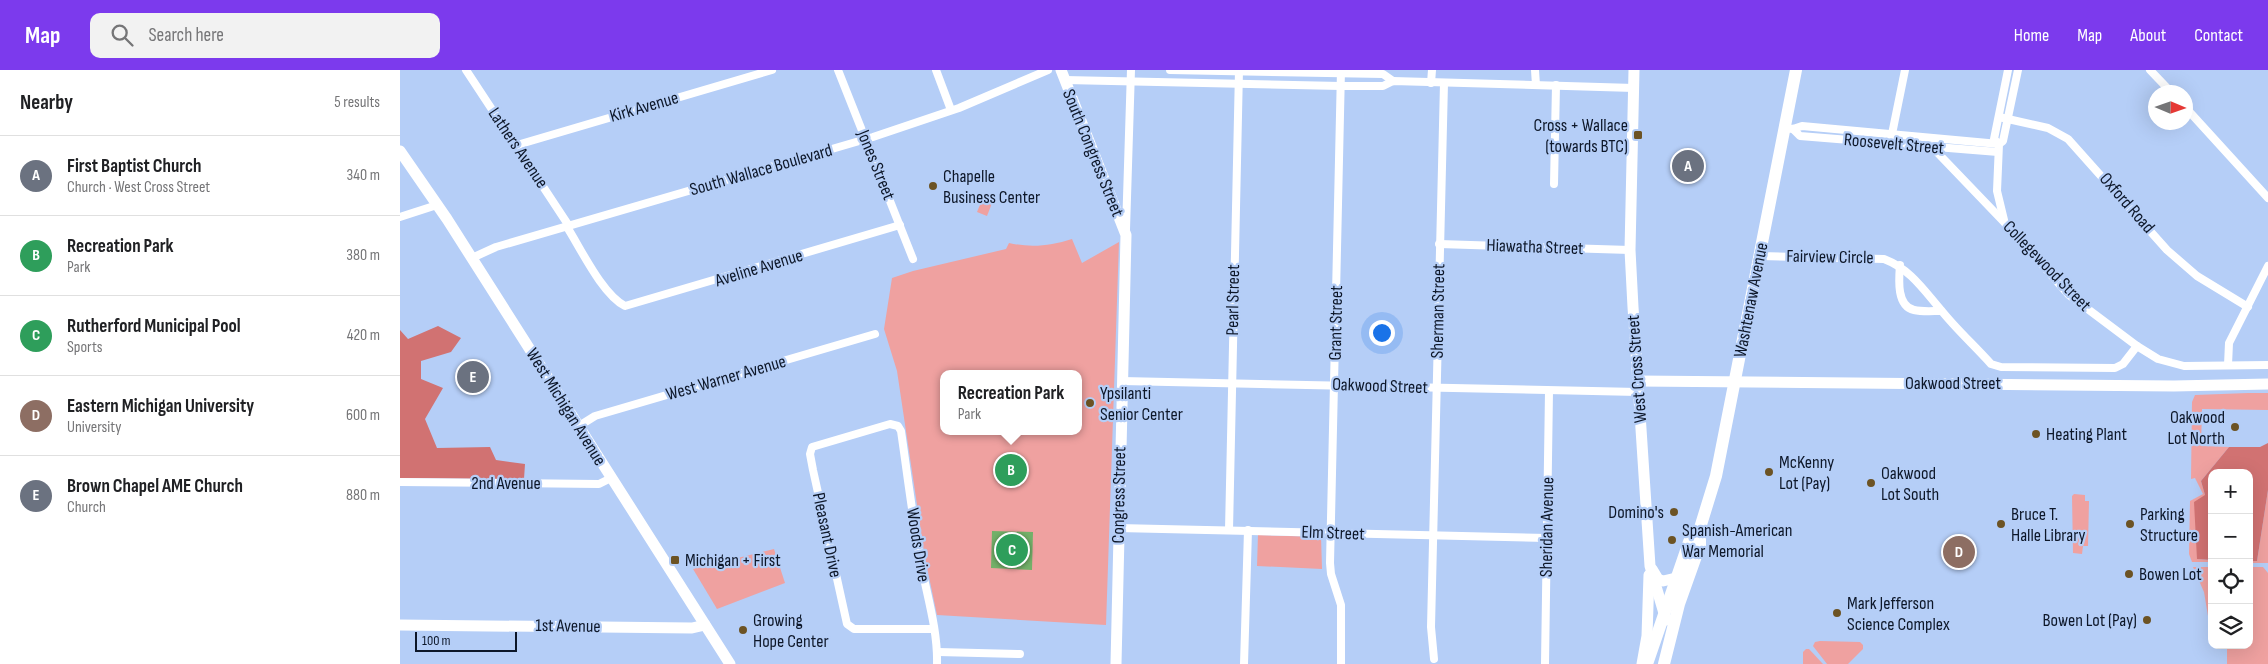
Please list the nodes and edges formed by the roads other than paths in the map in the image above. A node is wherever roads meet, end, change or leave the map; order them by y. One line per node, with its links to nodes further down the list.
1 (466, 70): 38 (street, Lathers Avenue)
2 (772, 70): 38 (street, Kirk Avenue)
3 (838, 70): 36 (street, Jones Street)
4 (936, 70): 29 (street)
5 (1048, 70): 29 (street, South Wallace Boulevard)
6 (1131, 70): 19 (street)
7 (1170, 70): 16 (street)
8 (1432, 70): 21 (street)
9 (1535, 70): 24 (street)
10 (1634, 70): 28 (street, West Cross Street)
11 (1796, 70): 33 (main road, Washtenaw Avenue)
12 (1906, 70): 34 (street)
13 (2008, 70): 31 (street)
14 (2018, 70): 32 (street)
15 (2150, 70): 26 (street)
16 (1239, 71): 17 (street); 23 (street, Pearl Street)
17 (1341, 72): 20 (street); 27 (street, Grant Street)
18 (1063, 75): 19 (street); 49 (street, South Congress Street)
19 (1131, 81): 23 (street); 49 (street)
20 (1393, 81): 21 (street); 27 (street)
21 (1432, 83): 22 (street)
22 (1444, 83): 24 (street); 50 (street, Sherman Street)
23 (1239, 84): 27 (street); 67 (street, Pearl Street)
24 (1536, 85): 25 (street)
25 (1556, 85): 28 (street); 42 (street)
26 (2164, 85)
27 (1341, 86): 69 (street, Grant Street)
28 (1634, 88): 51 (street, West Cross Street)
29 (951, 110): 36 (street, South Wallace Boulevard)
30 (2193, 116): 43 (street)
31 (1999, 117): 32 (street, Oxford Road); 40 (street)
32 (2008, 119): 40 (street); 58 (street, Oxford Road)
33 (1789, 129): 34 (street, Roosevelt Street); 37 (street, Roosevelt Street); 52 (main road, Washtenaw Avenue)
34 (1892, 134): 35 (street, Roosevelt Street); 37 (street)
35 (1932, 138): 39 (street); 40 (street, Roosevelt Street)
36 (866, 139): 47 (street, Jones Street); 48 (street, South Wallace Boulevard)
37 (1890, 144): 39 (street, Roosevelt Street)
38 (517, 145): 48 (street, Lathers Avenue)
39 (1932, 147): 40 (street, Roosevelt Street); 46 (street, Collegewood Street)
40 (1999, 148): 46 (street)
41 (400, 151): 44 (street, West Michigan Avenue)
42 (1554, 184)
43 (2268, 198)
44 (437, 205): 45 (street); 53 (street, West Michigan Avenue)
45 (400, 217)
46 (2004, 222): 61 (street, Collegewood Street)
47 (900, 225): 54 (street, Jones Street); 57 (street, Aveline Avenue)
48 (568, 226): 53 (street, South Wallace Boulevard); 57 (street, Lathers Avenue)
49 (1126, 235): 65 (street, Congress Street)
50 (1439, 244): 51 (street, Hiawatha Street); 71 (street, Sherman Street)
51 (1630, 250): 70 (street, West Cross Street)
52 (1760, 256): 55 (street, Fairview Circle); 66 (main road, Washtenaw Avenue)
53 (472, 258): 73 (street, West Michigan Avenue)
54 (913, 260)
55 (1900, 265): 59 (street, Fairview Circle); 59 (street, Fairview Circle)
56 (2268, 266): 58 (street)
57 (618, 302)
58 (2248, 307): 63 (street)
59 (1941, 311): 62 (street, Fairview Circle)
60 (875, 334): 73 (street, West Warner Avenue)
61 (2137, 346): 62 (street, Oakwood Street); 63 (street, Collegewood Street)
62 (1992, 364)
63 (2228, 365): 64 (street, Collegewood Street)
64 (2268, 365)
65 (1122, 381): 67 (street, Oakwood Street); 77 (street, Congress Street)
66 (1735, 382): 68 (street, Oakwood Street); 70 (street, Oakwood Street); 78 (main road, Washtenaw Avenue)
67 (1231, 383): 69 (street, Oakwood Street); 79 (street, Pearl Street)
68 (2268, 384)
69 (1334, 385): 71 (street, Oakwood Street); 81 (street, Grant Street)
70 (1638, 386): 72 (street, Oakwood Street); 84 (street, West Cross Street)
71 (1436, 388): 72 (street, Oakwood Street); 82 (street, Sherman Street)
72 (1549, 391): 83 (street, Sheridan Avenue)
73 (579, 426): 75 (street, West Michigan Avenue)
74 (898, 426): 89 (street, Woods Drive); 89 (street, Pleasant Drive)
75 (611, 478): 76 (street, 2nd Avenue); 88 (street, West Michigan Avenue)
76 (400, 482)
77 (1118, 528): 79 (street, Elm Street); 96 (street, Congress Street)
78 (1700, 528): 85 (main road, Washtenaw Avenue); 90 (main road, Washtenaw Avenue)
79 (1229, 530): 80 (street, Elm Street)
80 (1248, 530): 81 (street, Elm Street); 97 (street)
81 (1331, 532): 82 (street, Elm Street); 98 (street, Grant Street)
82 (1434, 535): 83 (street, Elm Street); 93 (street, Sherman Street)
83 (1547, 538): 99 (street, Sheridan Avenue)
84 (1650, 566): 85 (street); 86 (street, West Cross Street); 100 (street)
85 (1676, 578): 86 (main road, Washtenaw Avenue)
86 (1664, 615): 90 (street, West Cross Street); 101 (main road, Washtenaw Avenue)
87 (400, 625): 88 (street, 1st Avenue)
88 (705, 626): 94 (street, West Michigan Avenue)
89 (934, 629): 91 (street, Woods Drive)
90 (1671, 632): 102 (main road)
91 (938, 652): 92 (street); 95 (street, Woods Drive)
92 (1020, 654)
93 (1434, 659)
94 (730, 664)
95 (937, 664)
96 (1116, 664)
97 (1244, 664)
98 (1341, 664)
99 (1545, 664)
100 (1642, 664)
101 (1647, 664)
102 (1664, 664)

